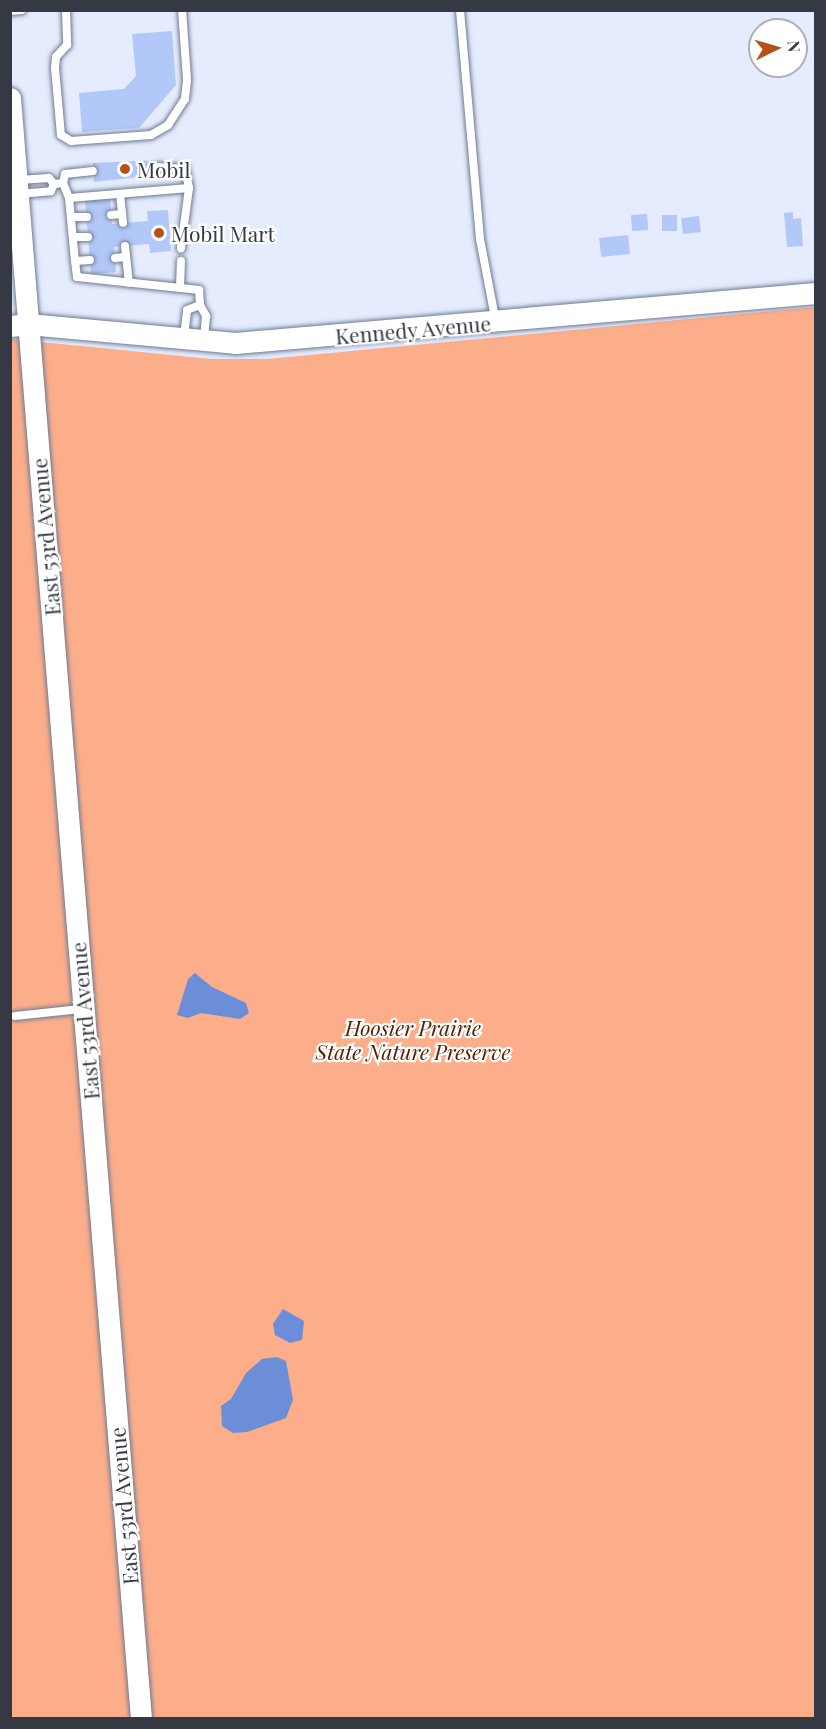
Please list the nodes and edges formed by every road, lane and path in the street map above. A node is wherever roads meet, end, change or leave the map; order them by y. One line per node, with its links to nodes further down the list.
1 (22, 10): 5 (lane)
2 (66, 10): 3 (lane)
3 (182, 10)
4 (460, 10): 31 (lane)
5 (10, 11)
6 (10, 98): 11 (street, East 53rd Avenue)
7 (157, 167): 12 (lane)
8 (93, 171): 9 (lane)
9 (63, 183): 10 (lane); 14 (lane)
10 (54, 184): 11 (lane); 11 (lane)
11 (16, 186): 32 (street, East 53rd Avenue)
12 (189, 188): 13 (lane); 21 (lane)
13 (120, 194): 14 (lane); 15 (lane)
14 (69, 198): 16 (lane)
15 (111, 215)
16 (71, 217): 17 (lane); 18 (lane)
17 (87, 217)
18 (73, 237): 19 (lane); 25 (lane)
19 (88, 237)
20 (125, 246): 22 (lane)
21 (181, 248)
22 (126, 257): 23 (lane); 27 (lane)
23 (116, 258)
24 (90, 260): 25 (lane)
25 (75, 261): 27 (lane)
26 (182, 261): 28 (lane)
27 (129, 284): 28 (lane)
28 (180, 288): 30 (lane)
29 (816, 293): 31 (street, Kennedy Avenue)
30 (200, 305): 33 (lane); 33 (lane)
31 (496, 322): 33 (street, Kennedy Avenue)
32 (19, 325): 33 (street, Kennedy Avenue); 34 (street, East 53rd Avenue)
33 (194, 340)
34 (83, 1009): 35 (lane); 36 (street, East 53rd Avenue)
35 (15, 1016)
36 (141, 1719)

